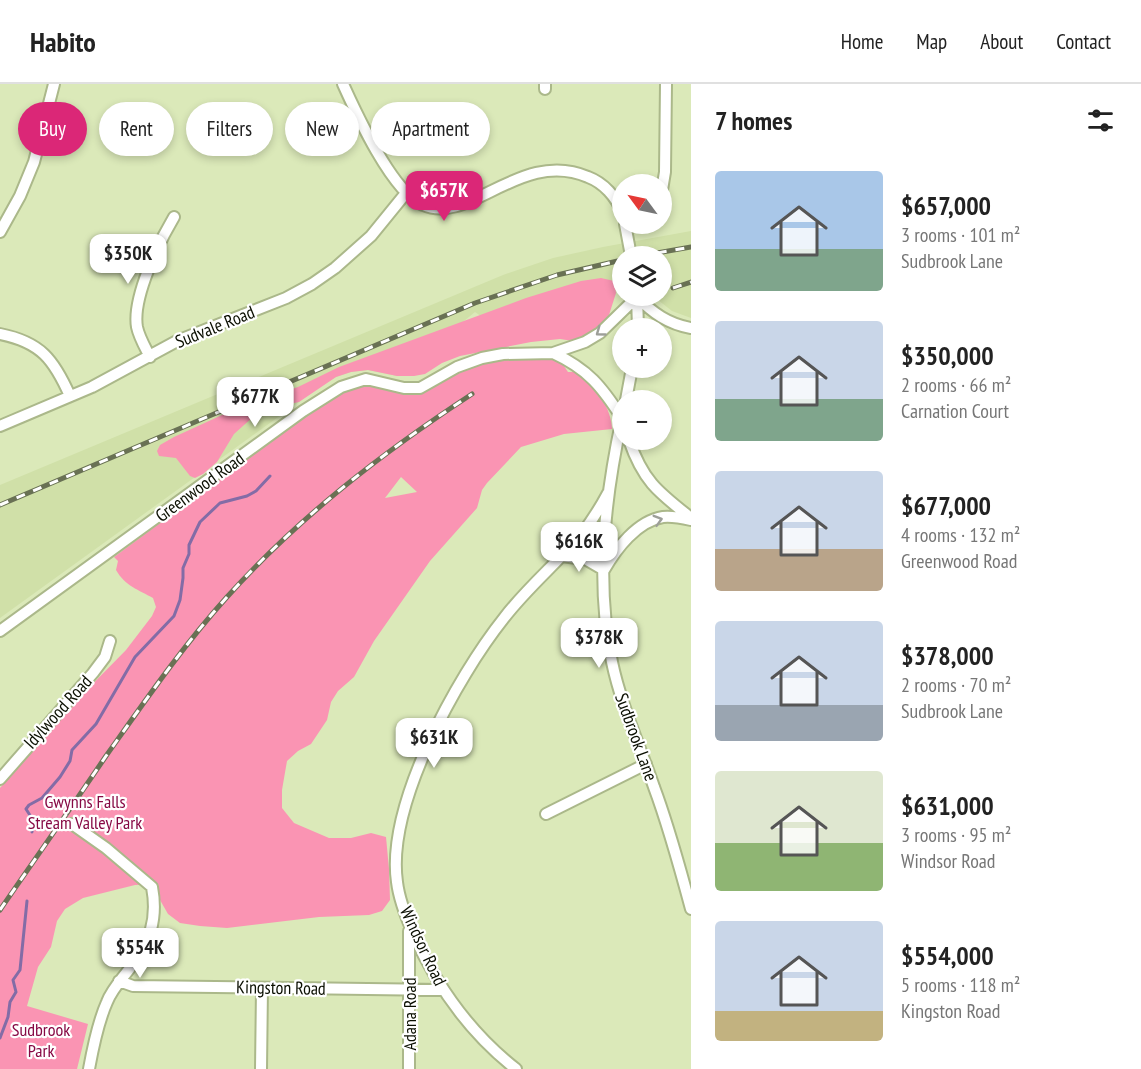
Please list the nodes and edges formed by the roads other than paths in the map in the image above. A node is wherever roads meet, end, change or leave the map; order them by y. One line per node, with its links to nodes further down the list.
1 (54, 84): 8 (street)
2 (343, 84): 5 (street)
3 (666, 84): 4 (street)
4 (665, 174)
5 (406, 193): 6 (street); 16 (street, Sudvale Road)
6 (612, 194)
7 (174, 217): 16 (street)
8 (0, 232)
9 (627, 306): 15 (street, Greenwood Road, one-way to 15)
10 (647, 306): 11 (street)
11 (678, 326): 12 (street); 13 (street)
12 (672, 328)
13 (691, 328)
14 (0, 334): 17 (street)
15 (554, 353): 18 (street); 26 (street, Greenwood Road)
16 (150, 357): 17 (street, Sudvale Road)
17 (70, 396): 19 (street, Sudvale Road)
18 (612, 404)
19 (0, 426)
20 (616, 450): 22 (street, Sudbrook Lane)
21 (633, 450): 23 (street)
22 (608, 494): 24 (street, Windsor Road); 25 (street, Sudbrook Lane)
23 (691, 519): 25 (street, one-way to 23)
24 (561, 556): 25 (street); 33 (street, Windsor Road)
25 (604, 570): 28 (street, Sudbrook Lane)
26 (0, 631)
27 (110, 641): 29 (street, Idylwood Road)
28 (646, 764): 30 (street); 32 (street, Sudbrook Lane)
29 (0, 779)
30 (546, 814)
31 (72, 824): 34 (street)
32 (691, 909)
33 (409, 924): 36 (street, Adana Road); 37 (street, Windsor Road)
34 (119, 981): 35 (street, Kingston Road); 38 (street)
35 (262, 988): 36 (street, Kingston Road); 39 (street)
36 (410, 990): 37 (street, Kingston Road); 40 (street, Adana Road)
37 (443, 990): 41 (street, Windsor Road)
38 (89, 1069)
39 (261, 1069)
40 (409, 1069)
41 (516, 1069)

